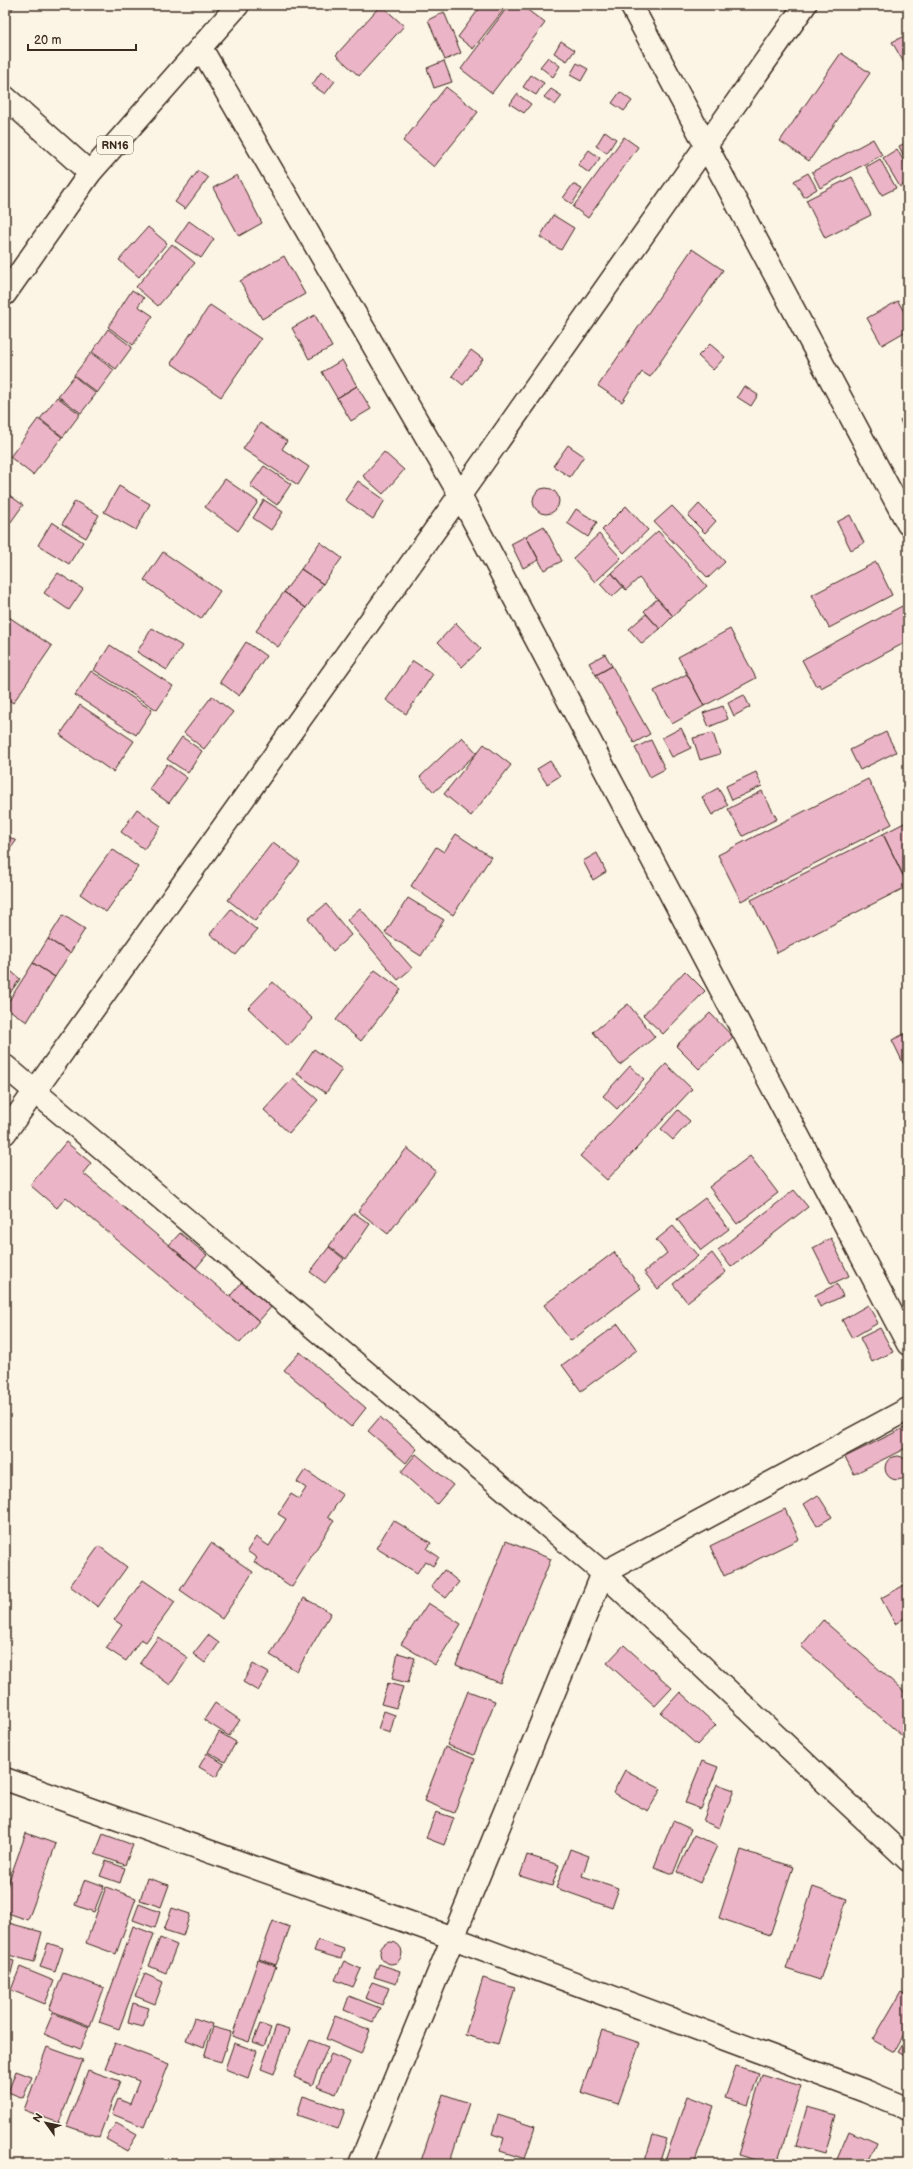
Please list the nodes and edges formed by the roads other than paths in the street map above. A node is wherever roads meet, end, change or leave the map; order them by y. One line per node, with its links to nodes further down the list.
1 (238, 5): 4 (street, RN16)
2 (632, 5): 6 (street)
3 (805, 5): 6 (street)
4 (201, 48): 7 (street, RN16); 9 (street)
5 (5, 97): 7 (street)
6 (707, 145): 9 (street); 10 (street)
7 (90, 173): 8 (street, RN16)
8 (5, 294)
9 (460, 495): 12 (street); 14 (street)
10 (908, 524)
11 (5, 1066): 12 (street)
12 (35, 1091): 13 (street); 16 (street)
13 (5, 1133)
14 (908, 1344)
15 (908, 1409): 16 (street)
16 (603, 1573): 18 (street); 19 (street)
17 (5, 1779): 19 (street)
18 (908, 1860)
19 (453, 1938): 20 (street); 21 (street)
20 (908, 2109)
21 (360, 2164)

